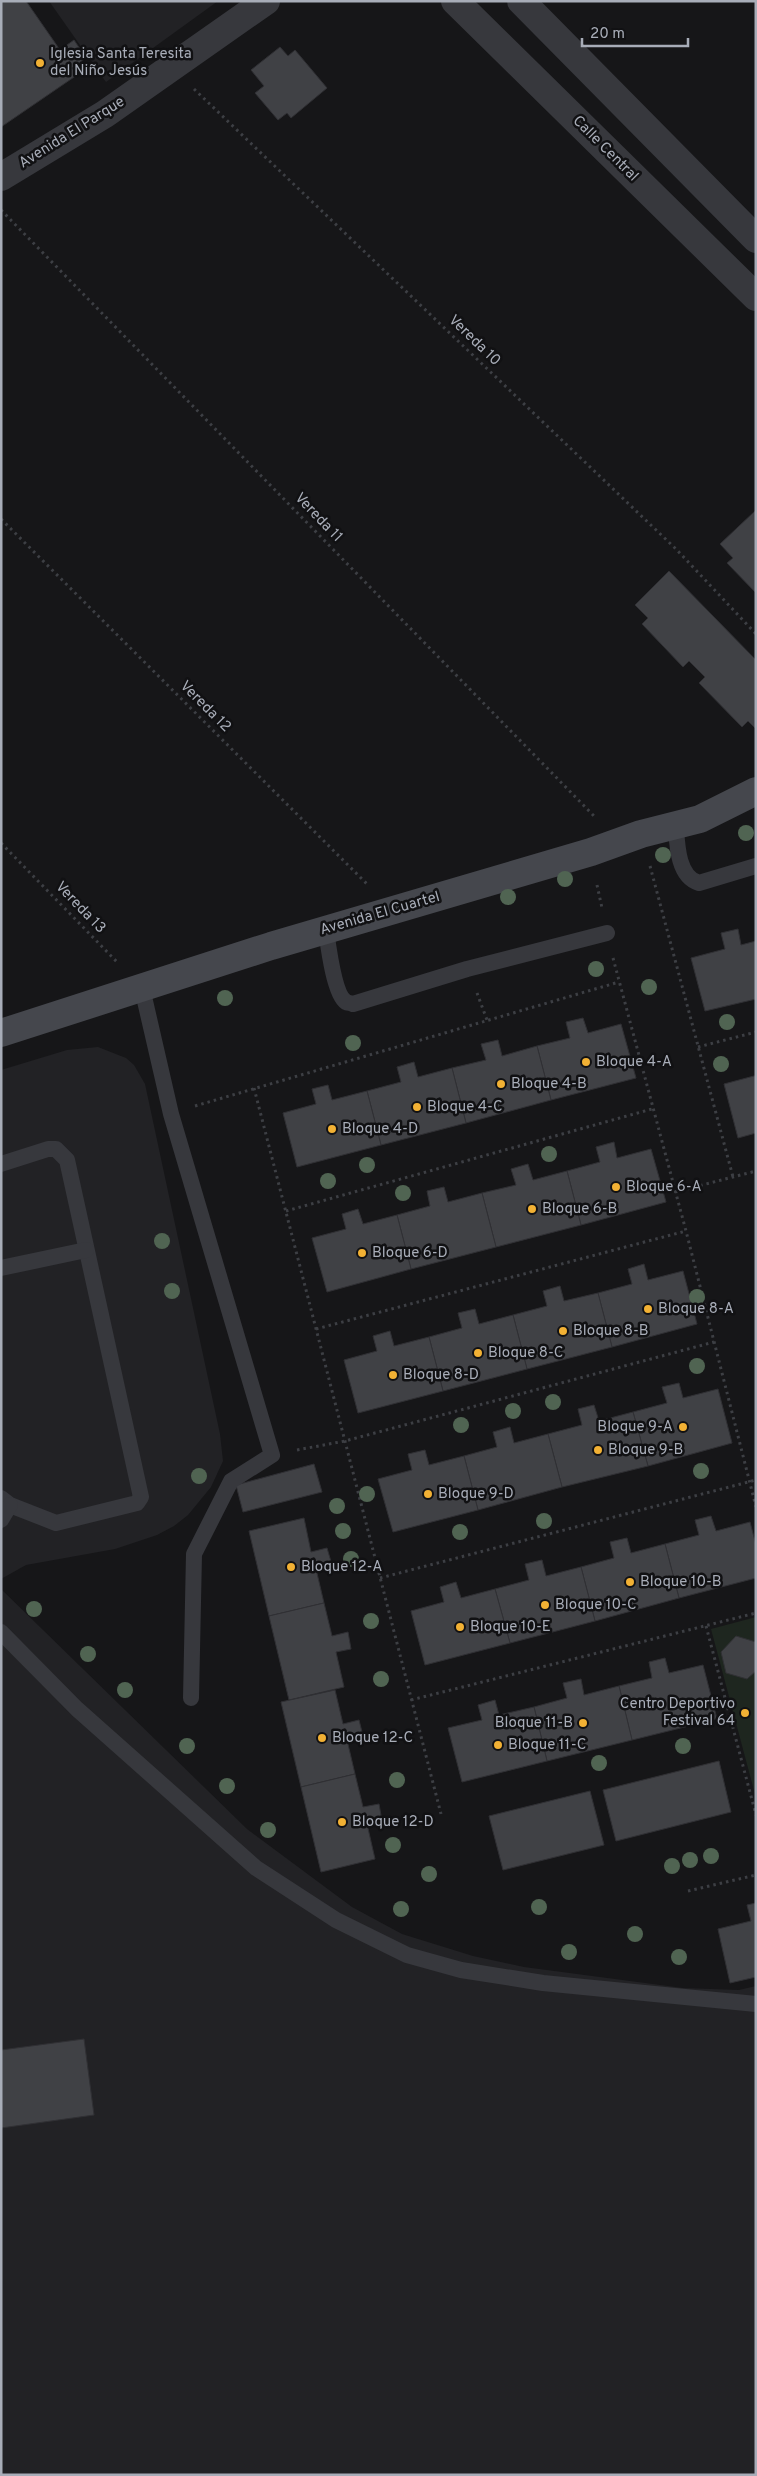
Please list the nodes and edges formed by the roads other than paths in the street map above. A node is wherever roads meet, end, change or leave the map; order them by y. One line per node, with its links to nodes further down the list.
1 (266, 1): 4 (street, Avenida El Parque)
2 (455, 1): 6 (street, Calle Central)
3 (521, 1): 5 (street)
4 (1, 177)
5 (756, 239)
6 (756, 297)
7 (756, 791): 8 (main road, Avenida El Cuartel)
8 (676, 826): 9 (lane); 10 (main road, Avenida El Cuartel)
9 (756, 866)
10 (326, 930): 11 (lane); 12 (main road, Avenida El Cuartel)
11 (606, 934)
12 (142, 988): 13 (main road, Avenida El Cuartel); 20 (lane)
13 (1, 1033)
14 (1, 1164): 15 (lane)
15 (86, 1250): 16 (lane); 17 (lane)
16 (1, 1268)
17 (6, 1502): 18 (lane)
18 (1, 1520)
19 (1, 1632): 21 (lane)
20 (191, 1698)
21 (756, 2004)

